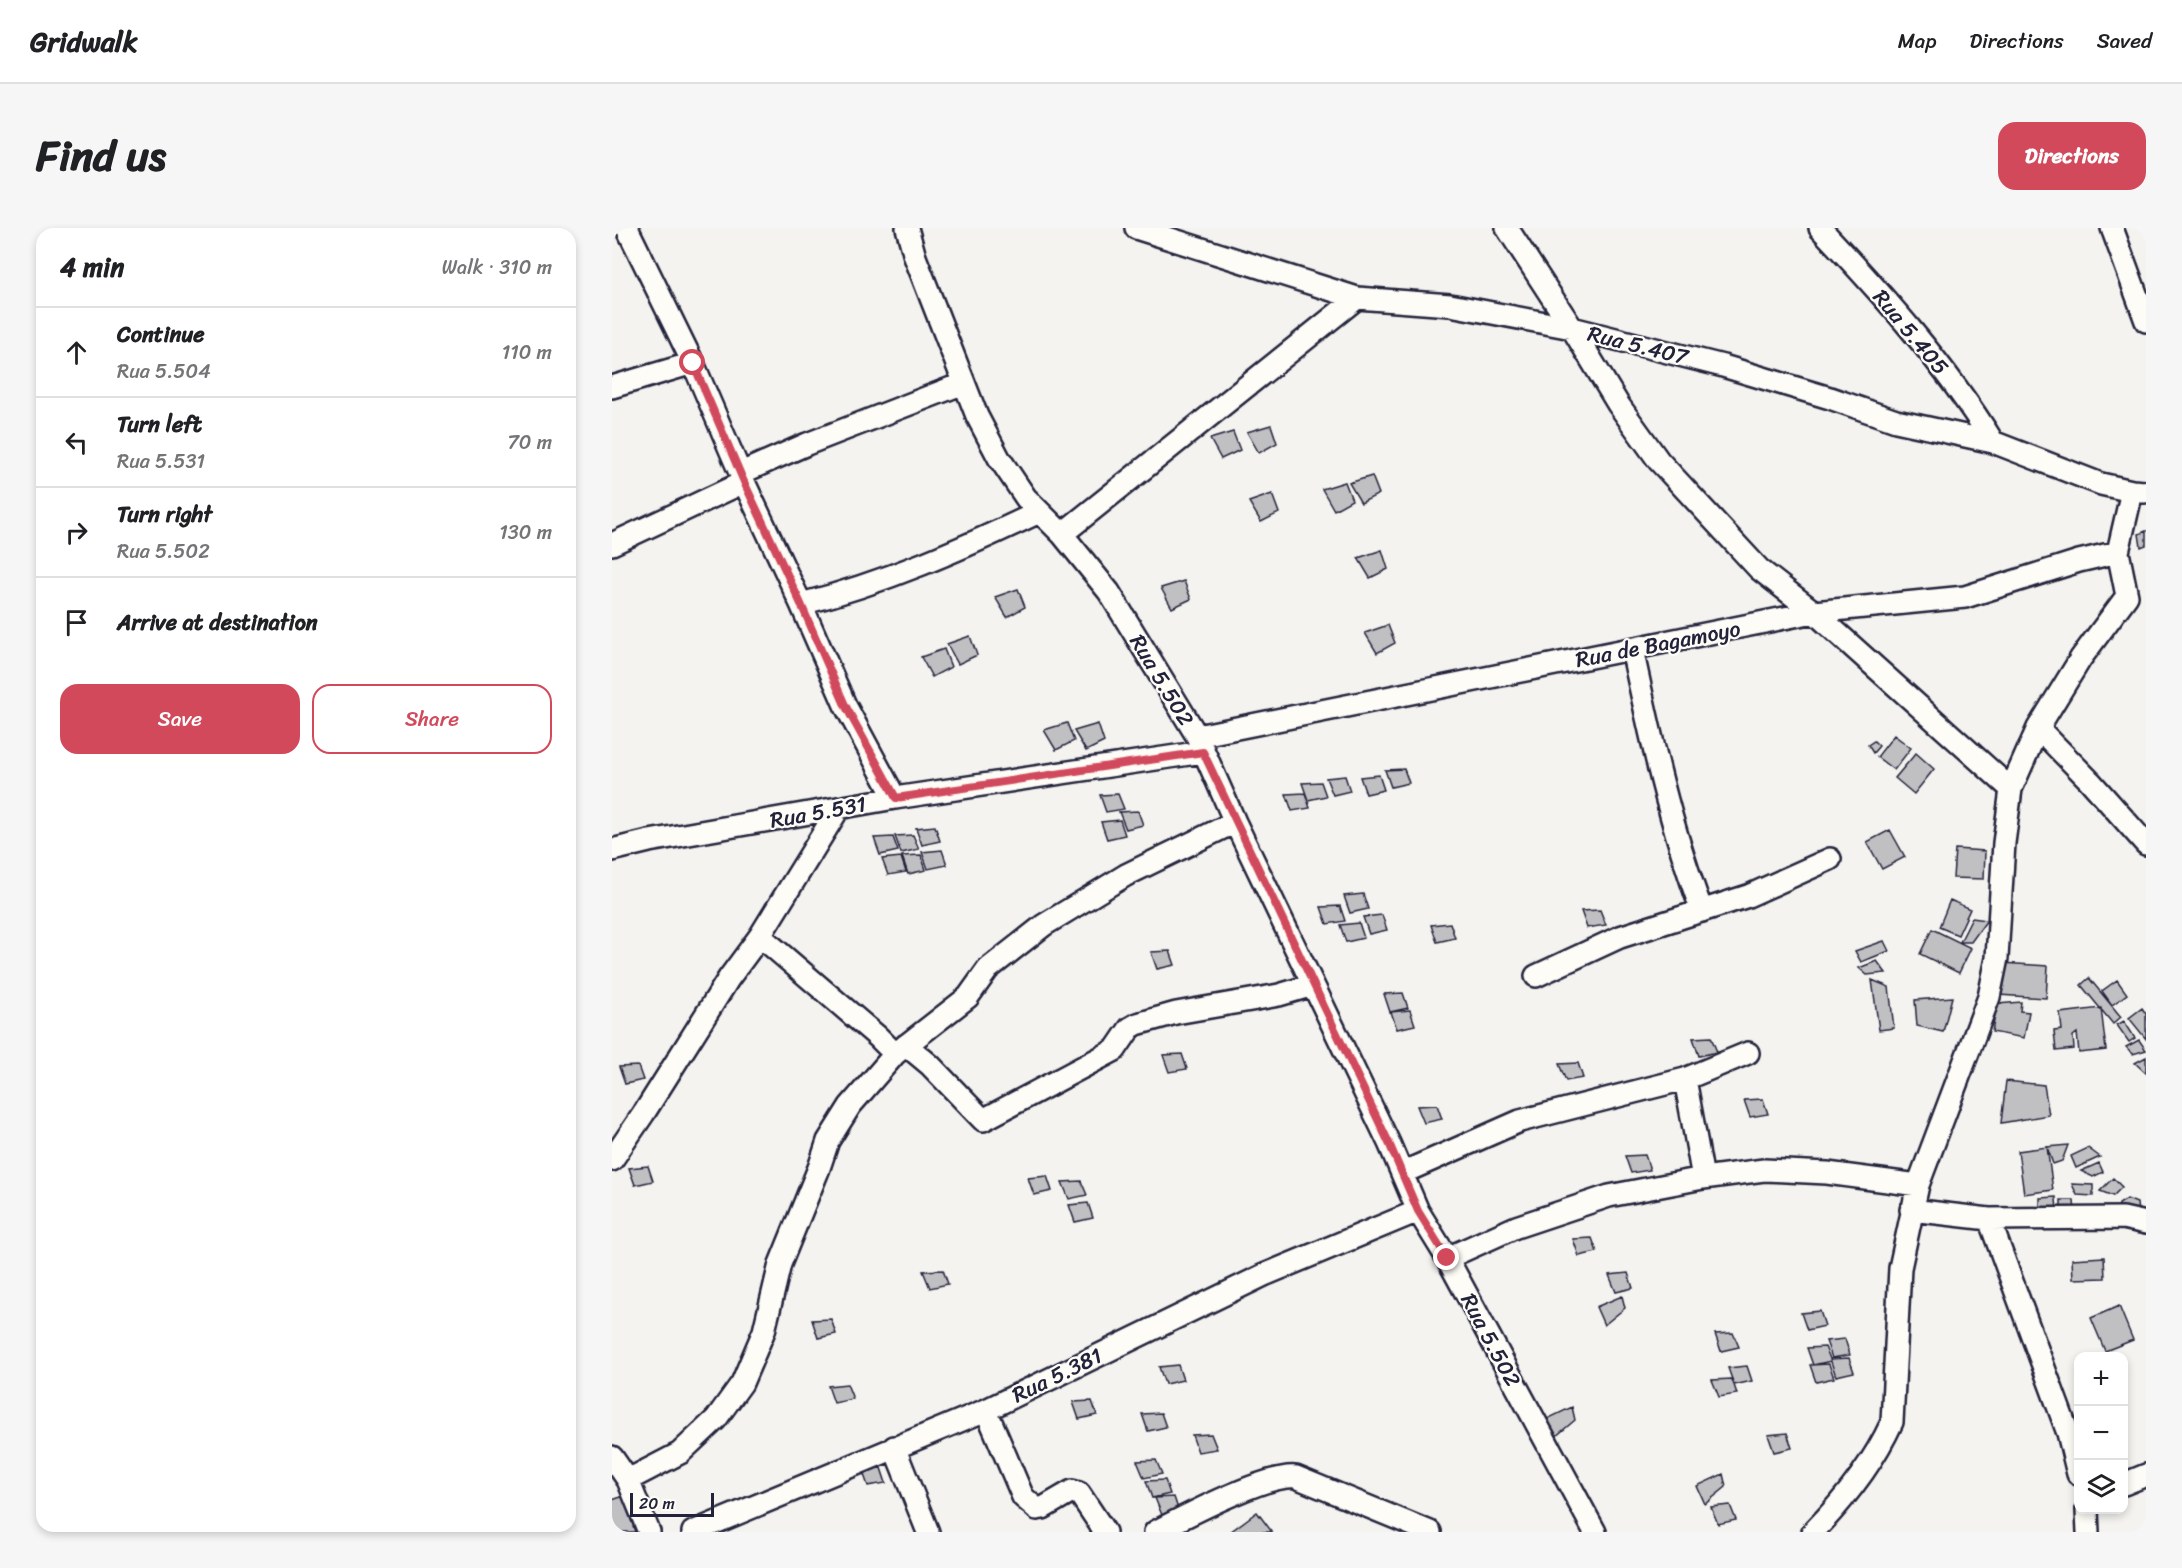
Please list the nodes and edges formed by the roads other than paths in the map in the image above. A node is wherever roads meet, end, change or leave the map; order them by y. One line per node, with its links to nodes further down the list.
1 (627, 228): 10 (street)
2 (907, 228): 11 (street, Rua 5.502)
3 (1136, 228): 7 (street, Rua 5.407)
4 (1507, 228): 9 (street)
5 (1820, 228): 13 (street, Rua 5.405)
6 (2112, 228): 8 (street)
7 (1357, 298): 9 (street, Rua 5.407); 17 (street)
8 (2146, 321)
9 (1572, 328): 13 (street, Rua 5.407); 21 (street)
10 (693, 363): 12 (street); 14 (street)
11 (964, 383): 14 (street); 16 (street, Rua 5.502)
12 (612, 387)
13 (1993, 442): 15 (street, Rua 5.407)
14 (743, 477): 18 (street); 20 (street)
15 (2139, 492): 19 (street)
16 (1039, 512): 17 (street, Rua 5.502); 20 (street)
17 (1062, 534): 24 (street, Rua 5.502)
18 (612, 544)
19 (2118, 552): 21 (street, Rua de Bagamoyo); 23 (street)
20 (801, 604): 26 (street)
21 (1814, 612): 22 (street, Rua de Bagamoyo); 25 (street)
22 (1632, 649): 24 (street, Rua de Bagamoyo); 32 (street)
23 (2038, 728): 25 (street); 29 (street)
24 (1200, 744): 26 (street, Rua 5.531); 28 (street, Rua 5.502)
25 (2011, 789): 42 (street)
26 (896, 798): 27 (street, Rua 5.531)
27 (839, 808): 30 (street, Rua 5.531); 33 (street)
28 (1235, 822): 35 (street, Rua 5.502); 36 (street)
29 (2142, 830)
30 (612, 850)
31 (1830, 859): 32 (street)
32 (1702, 911): 34 (street)
33 (760, 936): 36 (street); 39 (street)
34 (1536, 976)
35 (1313, 985): 36 (street); 40 (street, Rua 5.502)
36 (901, 1049): 53 (street)
37 (1748, 1053): 38 (street)
38 (1686, 1079): 40 (street); 41 (street)
39 (612, 1160)
40 (1401, 1173): 44 (street, Rua 5.502)
41 (1703, 1178): 42 (street); 47 (street)
42 (1918, 1185): 43 (street)
43 (1911, 1210): 45 (street); 63 (street)
44 (1418, 1211): 47 (street, Rua 5.502); 48 (street, Rua 5.381)
45 (1989, 1219): 46 (street); 51 (street)
46 (2146, 1223)
47 (1447, 1258): 62 (street, Rua 5.502)
48 (986, 1410): 49 (street, Rua 5.381); 59 (street)
49 (894, 1447): 57 (street, Rua 5.381); 58 (street)
50 (612, 1457): 53 (street)
51 (2075, 1460)
52 (2146, 1475): 54 (street)
53 (628, 1479): 56 (street)
54 (2128, 1482)
55 (2087, 1514): 64 (street)
56 (649, 1532)
57 (693, 1532)
58 (928, 1532)
59 (1105, 1532)
60 (1155, 1532): 61 (street)
61 (1430, 1532)
62 (1595, 1532)
63 (1813, 1532)
64 (2088, 1532)

